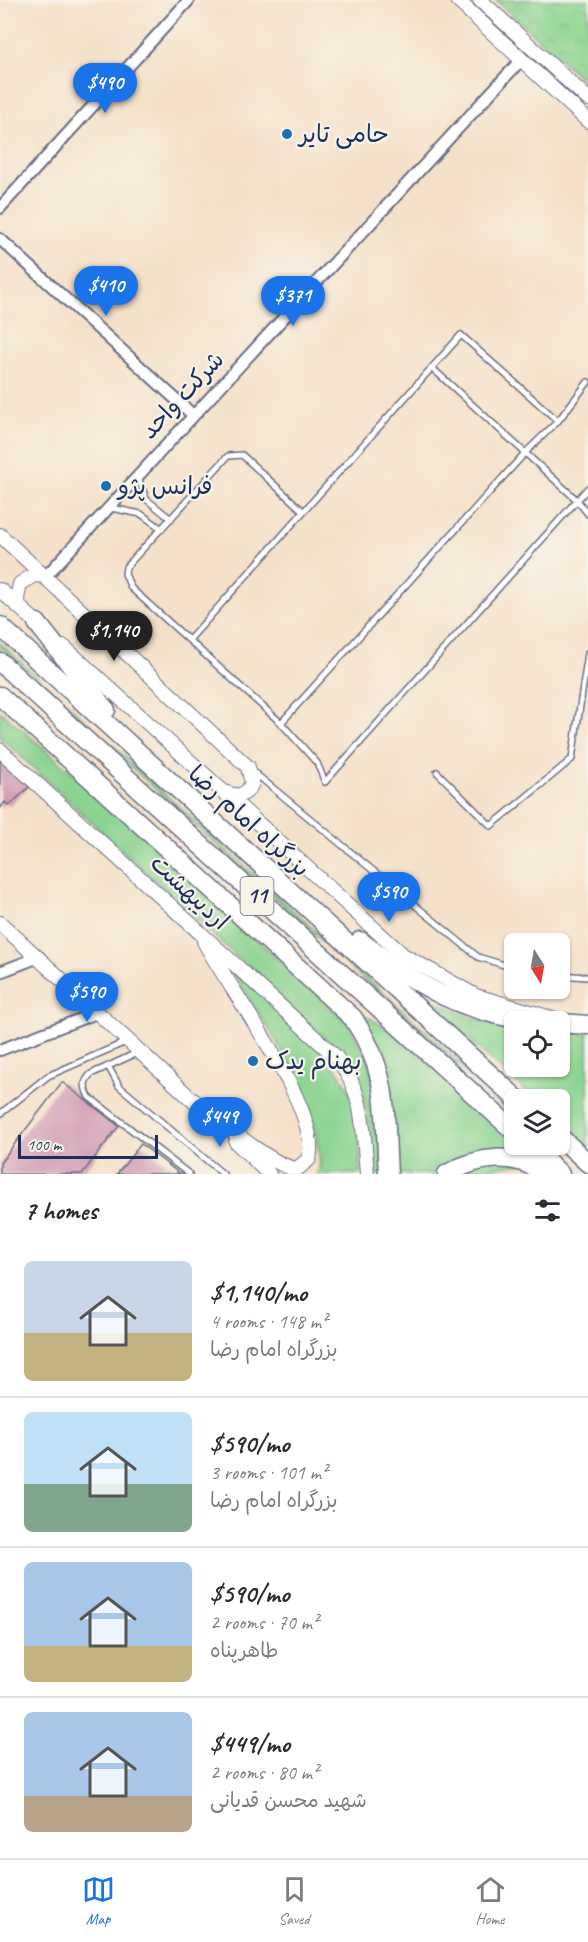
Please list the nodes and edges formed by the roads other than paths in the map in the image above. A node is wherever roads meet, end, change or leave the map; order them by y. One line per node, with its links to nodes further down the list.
1 (189, 0): 7 (street)
2 (457, 0): 4 (main road)
3 (480, 0): 5 (main road)
4 (521, 60): 6 (main road); 11 (street, شرکت واحد)
5 (588, 99)
6 (588, 121)
7 (0, 208)
8 (0, 239): 11 (street)
9 (432, 368): 12 (lane); 13 (lane); 18 (lane)
10 (588, 382): 12 (lane)
11 (193, 415): 14 (street, شرکت واحد)
12 (558, 421): 13 (lane)
13 (525, 453): 16 (lane); 32 (lane)
14 (137, 474): 17 (street, شرکت واحد); 20 (lane)
15 (588, 488): 16 (lane)
16 (577, 500): 19 (lane); 32 (lane)
17 (106, 507): 21 (lane); 23 (street, شرکت واحد)
18 (302, 510): 20 (lane); 28 (lane)
19 (588, 514)
20 (171, 519): 21 (lane)
21 (162, 529): 28 (lane)
22 (0, 535): 23 (main road)
23 (46, 576): 25 (main road); 35 (main road)
24 (0, 590): 25 (main road)
25 (20, 608): 26 (main road)
26 (37, 623): 34 (highway); 38 (main road)
27 (0, 626): 34 (highway, بزرگراه امام رضا / 11)
28 (189, 640): 32 (lane)
29 (588, 653): 36 (lane)
30 (0, 662): 37 (highway, بزرگراه امام رضا / 11)
31 (0, 696): 40 (highway)
32 (281, 723)
33 (0, 750): 42 (main road, اردیبهشت)
34 (140, 754): 39 (highway, بزرگراه امام رضا / 11)
35 (248, 767): 38 (main road); 44 (lane)
36 (437, 772)
37 (121, 773): 40 (highway); 58 (highway, بزرگراه امام رضا / 11)
38 (223, 791): 50 (main road)
39 (257, 861): 49 (highway); 55 (highway, بزرگراه امام رضا / 11)
40 (248, 922): 66 (highway)
41 (0, 924): 43 (main road)
42 (200, 932): 56 (main road); 65 (main road, اردیبهشت)
43 (39, 957): 45 (street); 48 (main road)
44 (504, 965)
45 (0, 972)
46 (570, 976): 47 (lane)
47 (588, 977)
48 (99, 1012): 51 (main road); 52 (street)
49 (504, 1016)
50 (574, 1024)
51 (130, 1041): 53 (main road); 57 (lane)
52 (0, 1050)
53 (140, 1051): 54 (lane); 56 (main road)
54 (108, 1066): 62 (lane); 63 (lane)
55 (506, 1089)
56 (193, 1100): 64 (main road)
57 (0, 1114)
58 (504, 1122)
59 (570, 1146): 61 (highway)
60 (540, 1155): 69 (highway)
61 (588, 1163)
62 (189, 1174)
63 (223, 1174)
64 (269, 1174)
65 (367, 1174)
66 (388, 1174)
67 (447, 1174): 68 (highway)
68 (545, 1174)
69 (560, 1174)

